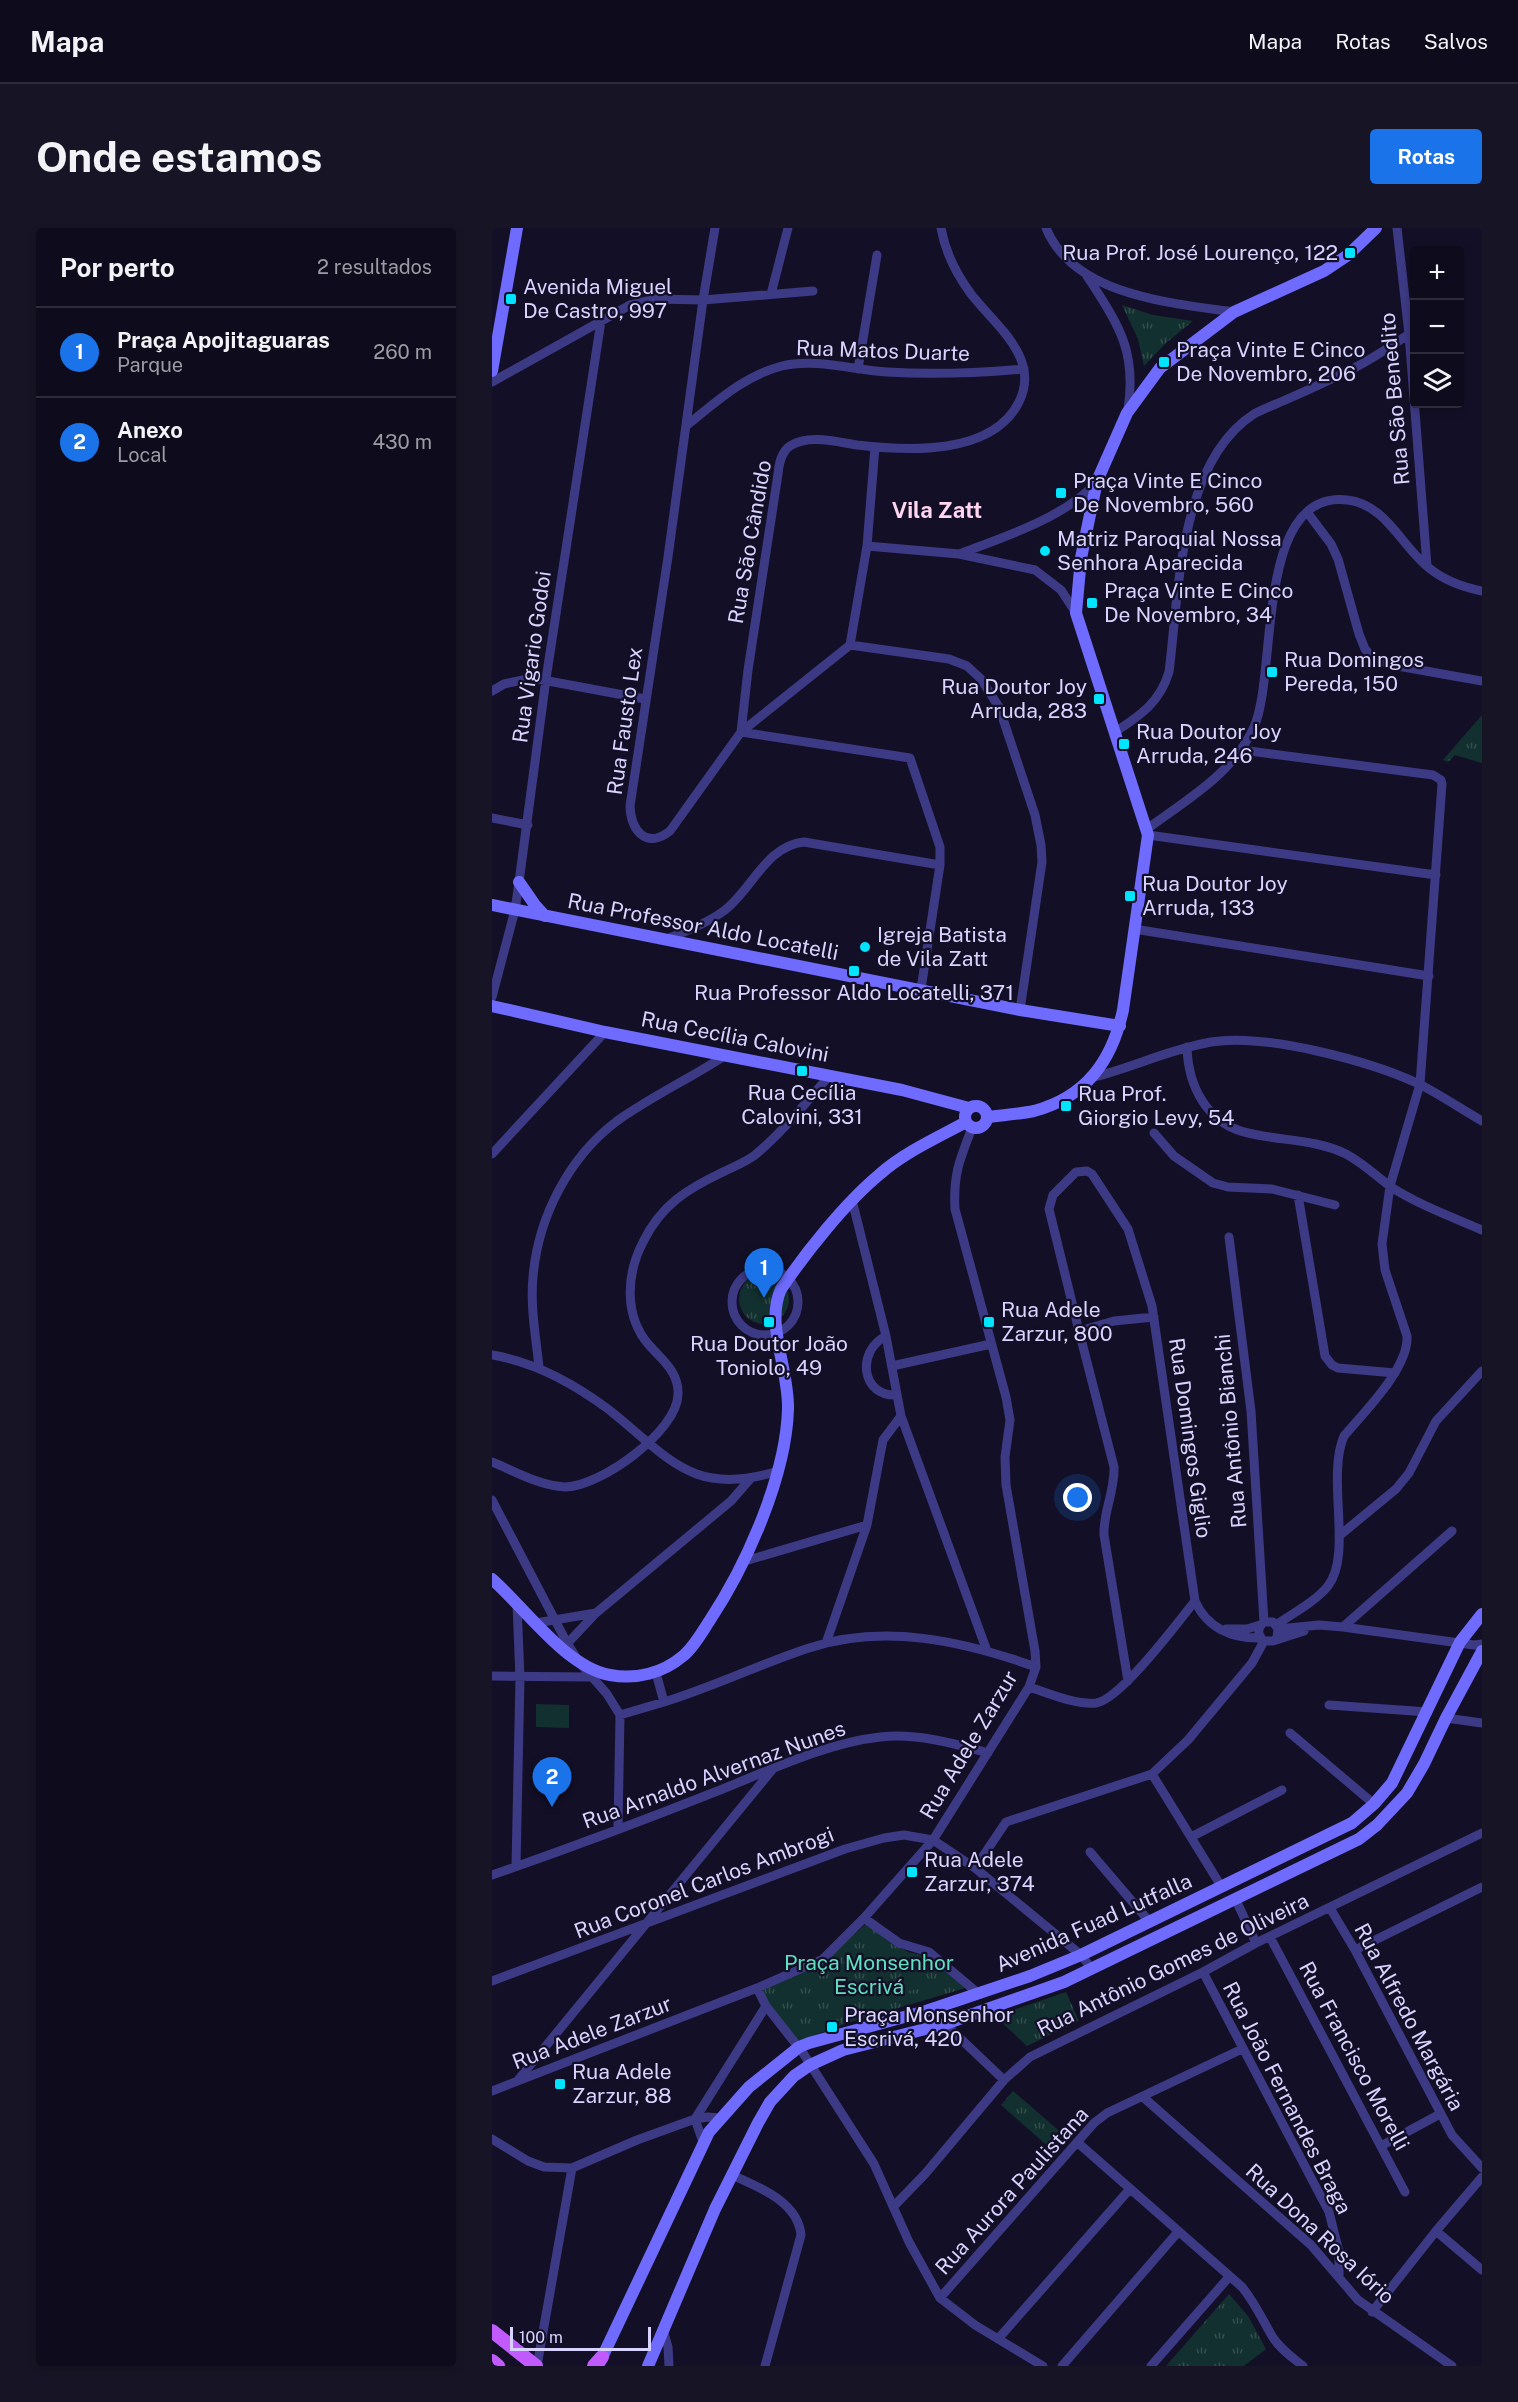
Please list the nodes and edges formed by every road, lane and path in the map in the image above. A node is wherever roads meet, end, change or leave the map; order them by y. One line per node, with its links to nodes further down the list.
1 (517, 228): 18 (street)
2 (715, 228): 12 (street, Rua Fausto Lex)
3 (788, 228): 11 (street)
4 (941, 228): 17 (street)
5 (1046, 228): 9 (street)
6 (1376, 228): 13 (street)
7 (1397, 228): 15 (street, Rua São Benedito)
8 (877, 255): 16 (street)
9 (1085, 274): 13 (street); 20 (street)
10 (813, 291): 11 (street)
11 (771, 294): 12 (street)
12 (703, 300): 14 (street); 21 (street, Rua Fausto Lex)
13 (1234, 312): 20 (street)
14 (601, 321): 19 (street); 31 (street, Rua Vigario Godoi)
15 (1409, 334): 27 (street, Rua São Benedito); 36 (street)
16 (858, 369): 17 (street, Rua Matos Duarte); 21 (street, Rua Matos Duarte)
17 (1024, 369): 22 (street, Rua São Cândido)
18 (492, 371)
19 (492, 382)
20 (1127, 413): 23 (street)
21 (686, 426): 34 (street, Rua Fausto Lex)
22 (875, 447): 25 (street); 35 (street, Rua São Cândido)
23 (1097, 482): 26 (street); 29 (street)
24 (1307, 512): 27 (street); 32 (street); 37 (street)
25 (867, 546): 26 (street); 30 (street)
26 (959, 554): 29 (street)
27 (1427, 566): 28 (street)
28 (1482, 591)
29 (1076, 612): 36 (street)
30 (850, 645): 35 (street, Rua Fausto Lex); 53 (street)
31 (546, 679): 33 (street); 34 (street); 39 (street, Rua Vigario Godoi)
32 (1482, 681)
33 (492, 691)
34 (645, 699): 35 (street, Rua Fausto Lex)
35 (741, 732): 41 (street)
36 (1115, 732): 40 (street)
37 (1242, 750): 40 (street); 42 (street)
38 (492, 818): 39 (street)
39 (528, 825): 43 (street, Rua Vigario Godoi)
40 (1147, 832): 42 (street); 47 (street)
41 (940, 865): 48 (street); 50 (street)
42 (1436, 875): 49 (street)
43 (519, 882): 45 (street, Rua Vigario Godoi); 46 (street)
44 (492, 905): 45 (street, Rua Professor Aldo Locatelli)
45 (515, 910): 46 (street, Rua Professor Aldo Locatelli); 51 (street, Rua Vigario Godoi)
46 (546, 917): 48 (street, Rua Professor Aldo Locatelli)
47 (1134, 929): 49 (street); 54 (street)
48 (664, 940): 50 (street, Rua Professor Aldo Locatelli)
49 (1429, 976): 60 (street)
50 (921, 990): 53 (street, Rua Professor Aldo Locatelli)
51 (492, 997)
52 (492, 1006): 55 (street, Rua Cecília Calovini)
53 (1020, 1010): 54 (street, Rua Professor Aldo Locatelli)
54 (1120, 1026): 59 (street)
55 (605, 1032): 57 (street, Rua Cecília Calovini); 66 (street)
56 (1187, 1047): 59 (street); 60 (street); 67 (street)
57 (726, 1054): 58 (street, Rua Cecília Calovini); 81 (street)
58 (830, 1075): 61 (street, Rua Cecília Calovini); 86 (street)
59 (1094, 1077): 62 (street)
60 (1420, 1084): 63 (street); 67 (street)
61 (969, 1108): 62 (street); 64 (street)
62 (988, 1117): 64 (street)
63 (1482, 1121)
64 (969, 1125): 69 (street); 78 (street, Rua Adele Zarzur)
65 (1154, 1132): 68 (street)
66 (492, 1154)
67 (1390, 1186): 71 (street); 83 (street)
68 (1298, 1195): 70 (street); 83 (street)
69 (852, 1200): 73 (street); 77 (street)
70 (1335, 1205)
71 (1482, 1230)
72 (1229, 1237): 102 (street, Rua Antônio Bianchi)
73 (788, 1278): 76 (street); 76 (street); 76 (street)
74 (1154, 1317): 75 (street, Rua Domingos Giglio); 75 (street); 96 (street, Rua Domingos Giglio)
75 (1079, 1331): 120 (street)
76 (777, 1333): 88 (street)
77 (886, 1336): 80 (street); 84 (street)
78 (992, 1344): 80 (street); 115 (street, Rua Adele Zarzur)
79 (492, 1354): 81 (street)
80 (892, 1365): 84 (street)
81 (539, 1367): 86 (street)
82 (1482, 1371): 93 (street)
83 (1395, 1373): 93 (street)
84 (897, 1395): 85 (street)
85 (902, 1416): 91 (street); 112 (street)
86 (647, 1443): 87 (street); 89 (street)
87 (492, 1462)
88 (778, 1471): 89 (street); 94 (street)
89 (751, 1478): 98 (street)
90 (492, 1500): 100 (street)
91 (867, 1525): 94 (street); 110 (street)
92 (1452, 1531): 105 (street)
93 (1339, 1536): 104 (street)
94 (745, 1561): 116 (street)
95 (492, 1579): 97 (street)
96 (1195, 1601): 106 (street); 120 (street)
97 (517, 1604): 101 (street); 119 (street)
98 (596, 1613): 100 (street); 111 (street)
99 (1482, 1614): 108 (street, Avenida Fuad Lutfalla)
100 (556, 1621): 101 (street); 111 (street)
101 (536, 1623): 111 (street)
102 (1262, 1624): 104 (street); 106 (street); 107 (street, Rua Antônio Bianchi)
103 (1327, 1626): 104 (street); 105 (street); 107 (street)
104 (1277, 1627): 107 (street)
105 (1343, 1627): 108 (street)
106 (1218, 1628): 107 (street)
107 (1266, 1640): 131 (street)
108 (1460, 1642): 109 (street); 124 (street, Avenida Fuad Lutfalla)
109 (1482, 1642)
110 (826, 1643): 112 (street); 122 (street)
111 (565, 1645): 114 (street)
112 (987, 1651): 115 (street)
113 (1482, 1651): 126 (street, Avenida Fuad Lutfalla)
114 (579, 1662): 116 (street); 118 (street)
115 (1035, 1667): 121 (street, Rua Adele Zarzur)
116 (656, 1673): 122 (street)
117 (492, 1676): 119 (street)
118 (591, 1677): 119 (street); 125 (street)
119 (520, 1678): 139 (street)
120 (1128, 1681): 121 (street)
121 (1029, 1688): 129 (street, Rua Adele Zarzur)
122 (664, 1702): 125 (street)
123 (1329, 1705): 124 (street)
124 (1428, 1712): 133 (street, Avenida Fuad Lutfalla)
125 (620, 1715): 134 (street)
126 (1446, 1718): 127 (street); 144 (street, Avenida Fuad Lutfalla)
127 (1482, 1723)
128 (1290, 1733): 133 (street)
129 (988, 1753): 130 (street, Rua Arnaldo Alvernaz Nunes); 137 (street, Rua Adele Zarzur)
130 (774, 1769): 134 (street, Rua Arnaldo Alvernaz Nunes); 148 (street)
131 (1152, 1774): 136 (street); 140 (street)
132 (1282, 1790): 136 (street)
133 (1374, 1804): 142 (street, Avenida Fuad Lutfalla)
134 (618, 1828): 139 (street, Rua Arnaldo Alvernaz Nunes)
135 (1482, 1833): 145 (street, Rua Antônio Gomes de Oliveira)
136 (1191, 1837): 142 (street)
137 (933, 1840): 140 (street); 146 (street, Rua Adele Zarzur); 148 (street, Rua Coronel Carlos Ambrogi)
138 (1090, 1852): 147 (street)
139 (516, 1866): 141 (street, Rua Arnaldo Alvernaz Nunes)
140 (975, 1868): 152 (street)
141 (492, 1875)
142 (1221, 1886): 147 (street, Avenida Fuad Lutfalla)
143 (1482, 1887): 151 (street)
144 (1235, 1898): 150 (street); 153 (street, Avenida Fuad Lutfalla)
145 (1330, 1908): 149 (street, Rua Antônio Gomes de Oliveira); 151 (street, Rua Alfredo Margária)
146 (864, 1918): 156 (street, Rua Adele Zarzur); 157 (street)
147 (1148, 1920): 152 (street, Avenida Fuad Lutfalla)
148 (648, 1923): 155 (street, Rua Coronel Carlos Ambrogi); 164 (street)
149 (1270, 1937): 150 (street, Rua Antônio Gomes de Oliveira); 173 (street, Rua Francisco Morelli)
150 (1256, 1943): 154 (street, Rua Antônio Gomes de Oliveira)
151 (1355, 1950): 167 (street, Rua Alfredo Margária)
152 (1081, 1955): 153 (street); 157 (street, Avenida Fuad Lutfalla)
153 (1092, 1969): 159 (street, Avenida Fuad Lutfalla)
154 (1203, 1972): 161 (street, Rua João Fernandes Braga); 163 (street, Rua Antônio Gomes de Oliveira)
155 (492, 1981)
156 (757, 1988): 158 (street); 164 (street, Rua Adele Zarzur)
157 (979, 1994): 160 (street, Avenida Fuad Lutfalla)
158 (766, 2006): 160 (street); 169 (street)
159 (945, 2024): 162 (street, Avenida Fuad Lutfalla); 163 (street)
160 (799, 2047): 162 (street); 168 (street, Avenida Fuad Lutfalla)
161 (1242, 2049): 166 (street, Rua Aurora Paulistana); 185 (street, Rua João Fernandes Braga)
162 (810, 2065): 176 (street, Avenida Fuad Lutfalla); 180 (street)
163 (1004, 2080): 180 (street, Rua Antônio Gomes de Oliveira)
164 (517, 2081): 165 (street, Rua Adele Zarzur)
165 (492, 2091)
166 (1143, 2097): 172 (street, Rua Aurora Paulistana); 185 (street, Rua Dona Rosa Iório)
167 (1440, 2114): 173 (street); 175 (street, Rua Alfredo Margária)
168 (720, 2118): 169 (street); 171 (street, Avenida Fuad Lutfalla)
169 (696, 2119): 171 (street); 174 (street)
170 (492, 2139): 174 (street)
171 (703, 2142): 192 (street, Avenida Fuad Lutfalla)
172 (1077, 2142): 178 (street); 186 (street, Rua Aurora Paulistana)
173 (1381, 2146): 179 (street, Rua Francisco Morelli)
174 (572, 2168): 194 (street)
175 (1482, 2168)
176 (732, 2175): 188 (street, Avenida Fuad Lutfalla); 197 (street)
177 (1482, 2177): 181 (street)
178 (1130, 2190): 182 (street); 190 (street)
179 (1405, 2192)
180 (894, 2206): 186 (street)
181 (1436, 2231): 183 (street); 187 (street)
182 (1178, 2232): 184 (street); 199 (street)
183 (1482, 2270)
184 (1229, 2277): 200 (street); 201 (street)
185 (1340, 2277): 187 (street, Rua Dona Rosa Iório)
186 (940, 2298): 190 (street)
187 (1372, 2312): 202 (street, Rua Dona Rosa Iório)
188 (663, 2327): 195 (street, Avenida Fuad Lutfalla); 196 (street)
189 (492, 2331): 194 (main road)
190 (998, 2339): 198 (street)
191 (492, 2361): 193 (main road)
192 (598, 2363)
193 (498, 2366)
194 (536, 2366)
195 (648, 2366)
196 (669, 2366)
197 (765, 2366)
198 (1043, 2366)
199 (1062, 2366)
200 (1151, 2366)
201 (1303, 2366)
202 (1452, 2366)

